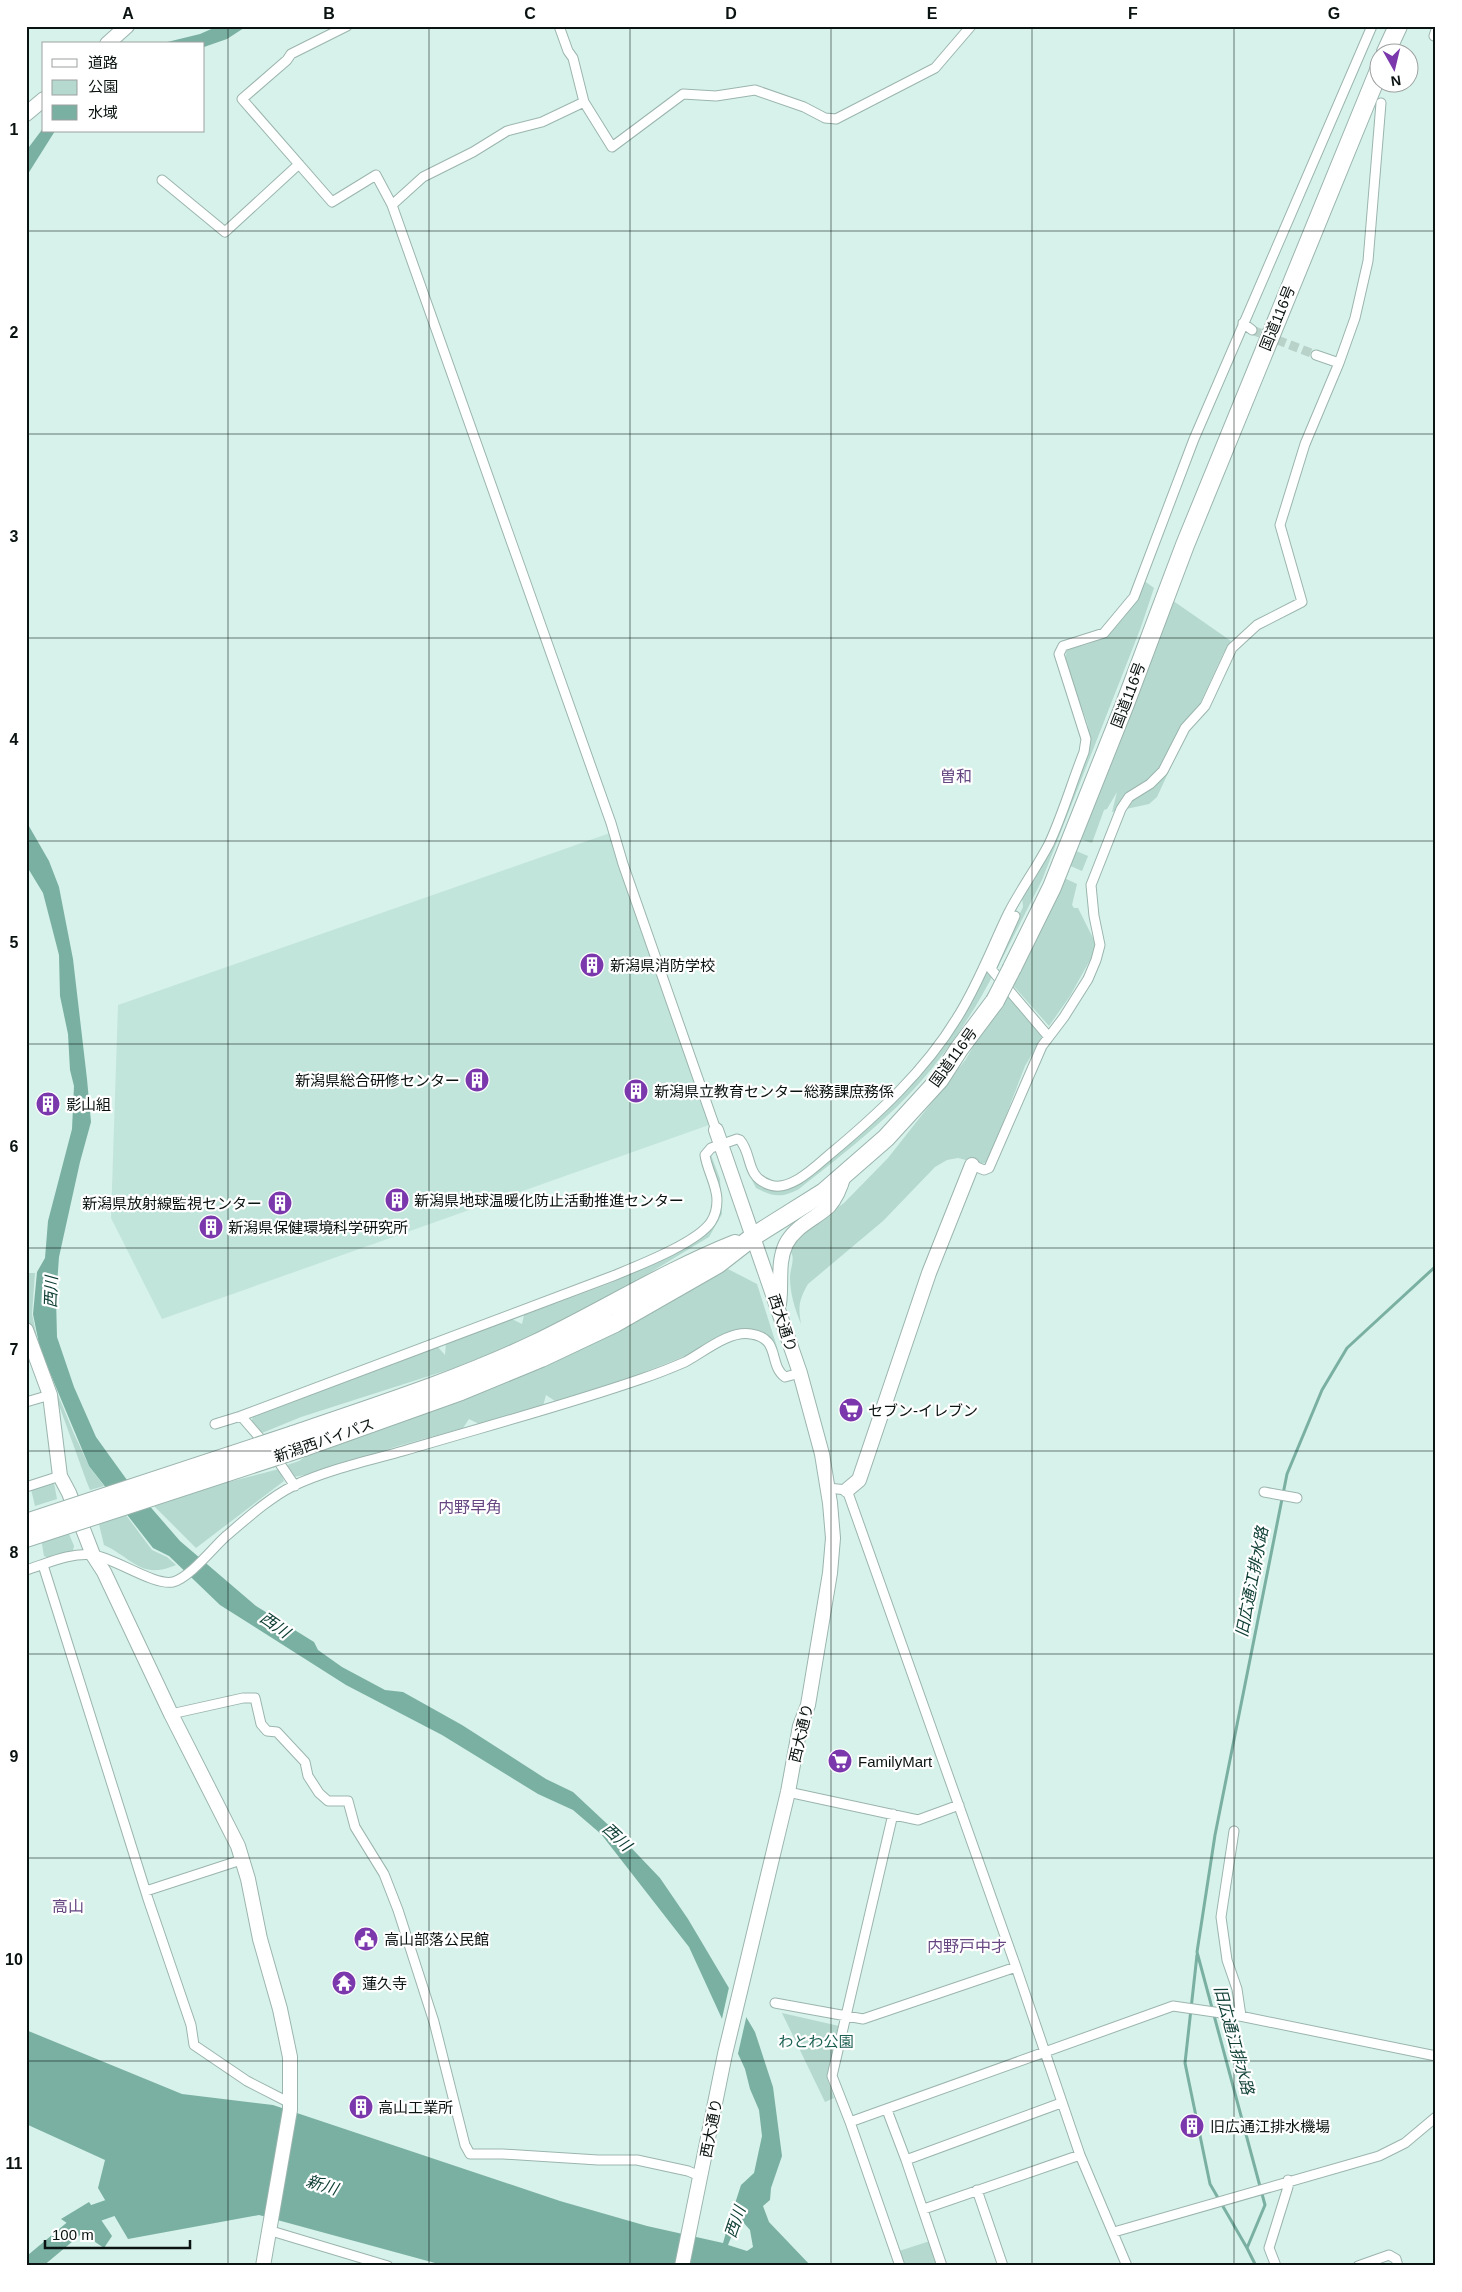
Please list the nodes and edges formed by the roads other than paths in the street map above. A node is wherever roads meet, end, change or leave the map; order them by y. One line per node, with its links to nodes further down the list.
1 (127, 26): 7 (street)
2 (347, 26): 14 (street)
3 (559, 26): 11 (street)
4 (971, 26): 11 (street)
5 (1372, 26): 17 (street)
6 (1398, 26): 8 (highway)
7 (109, 42)
8 (1391, 42)
9 (1370, 92): 26 (highway, 国道116号, bridge)
10 (42, 100): 13 (street)
11 (584, 102): 16 (street)
12 (1381, 103): 20 (street)
13 (26, 114)
14 (299, 164): 15 (street); 16 (street)
15 (162, 180)
16 (392, 205): 23 (street)
17 (1243, 323): 18 (street); 21 (street)
18 (1252, 330)
19 (1316, 355): 20 (street)
20 (1339, 363): 22 (street)
21 (1008, 914): 22 (street); 24 (street)
22 (1048, 1036): 25 (street)
23 (716, 1130): 24 (street, 西大通り)
24 (721, 1144): 27 (street, 西大通り); 33 (street)
25 (972, 1165): 40 (street)
26 (844, 1175): 27 (highway, 国道116号); 28 (street)
27 (754, 1236): 28 (street, 西大通り); 35 (highway, 新潟西バイパス); 35 (highway, 新潟西バイパス)
28 (778, 1310): 30 (street, 西大通り)
29 (26, 1330): 31 (street)
30 (800, 1373): 37 (street); 39 (street, 西大通り)
31 (50, 1395): 32 (street); 36 (street)
32 (26, 1402)
33 (241, 1416): 34 (street); 37 (street)
34 (215, 1424)
35 (298, 1441): 43 (highway, 新潟西バイパス, bridge); 44 (highway, 新潟西バイパス, bridge)
36 (60, 1476): 38 (street); 45 (street)
37 (295, 1486): 45 (street)
38 (26, 1487)
39 (828, 1488): 40 (street); 49 (street, 西大通り)
40 (847, 1490): 50 (street)
41 (1264, 1492): 42 (street)
42 (1297, 1498)
43 (26, 1523)
44 (26, 1538)
45 (93, 1555): 46 (street); 48 (street)
46 (42, 1565): 47 (street); 54 (street)
47 (26, 1570)
48 (171, 1714): 53 (street); 68 (street)
49 (788, 1792): 51 (street); 68 (street, 西大通り)
50 (959, 1805): 51 (street); 55 (street)
51 (893, 1814): 57 (street)
52 (1234, 1831): 58 (street)
53 (241, 1860): 54 (street); 62 (street)
54 (146, 1891): 62 (street)
55 (1016, 1967): 57 (street); 59 (street)
56 (774, 2003): 57 (street)
57 (845, 2016): 65 (street)
58 (1238, 2016): 59 (street); 60 (street)
59 (1046, 2054): 61 (street); 63 (street)
60 (1436, 2056)
61 (1061, 2103): 66 (street); 67 (street)
62 (290, 2107): 72 (street)
63 (887, 2110): 65 (street); 67 (street)
64 (1436, 2117): 69 (street)
65 (850, 2122): 77 (street)
66 (1080, 2155): 70 (street); 73 (street)
67 (906, 2160): 71 (street)
68 (702, 2177): 76 (street, 西大通り)
69 (1288, 2180): 73 (street); 81 (street)
70 (977, 2190): 71 (street); 79 (street)
71 (924, 2209): 78 (street)
72 (268, 2230): 74 (street); 75 (street)
73 (1114, 2232): 80 (street)
74 (263, 2266)
75 (388, 2266)
76 (682, 2266)
77 (900, 2266)
78 (942, 2266)
79 (1002, 2266)
80 (1127, 2266)
81 (1276, 2266)
82 (1358, 2266): 83 (street)
83 (1398, 2266)

